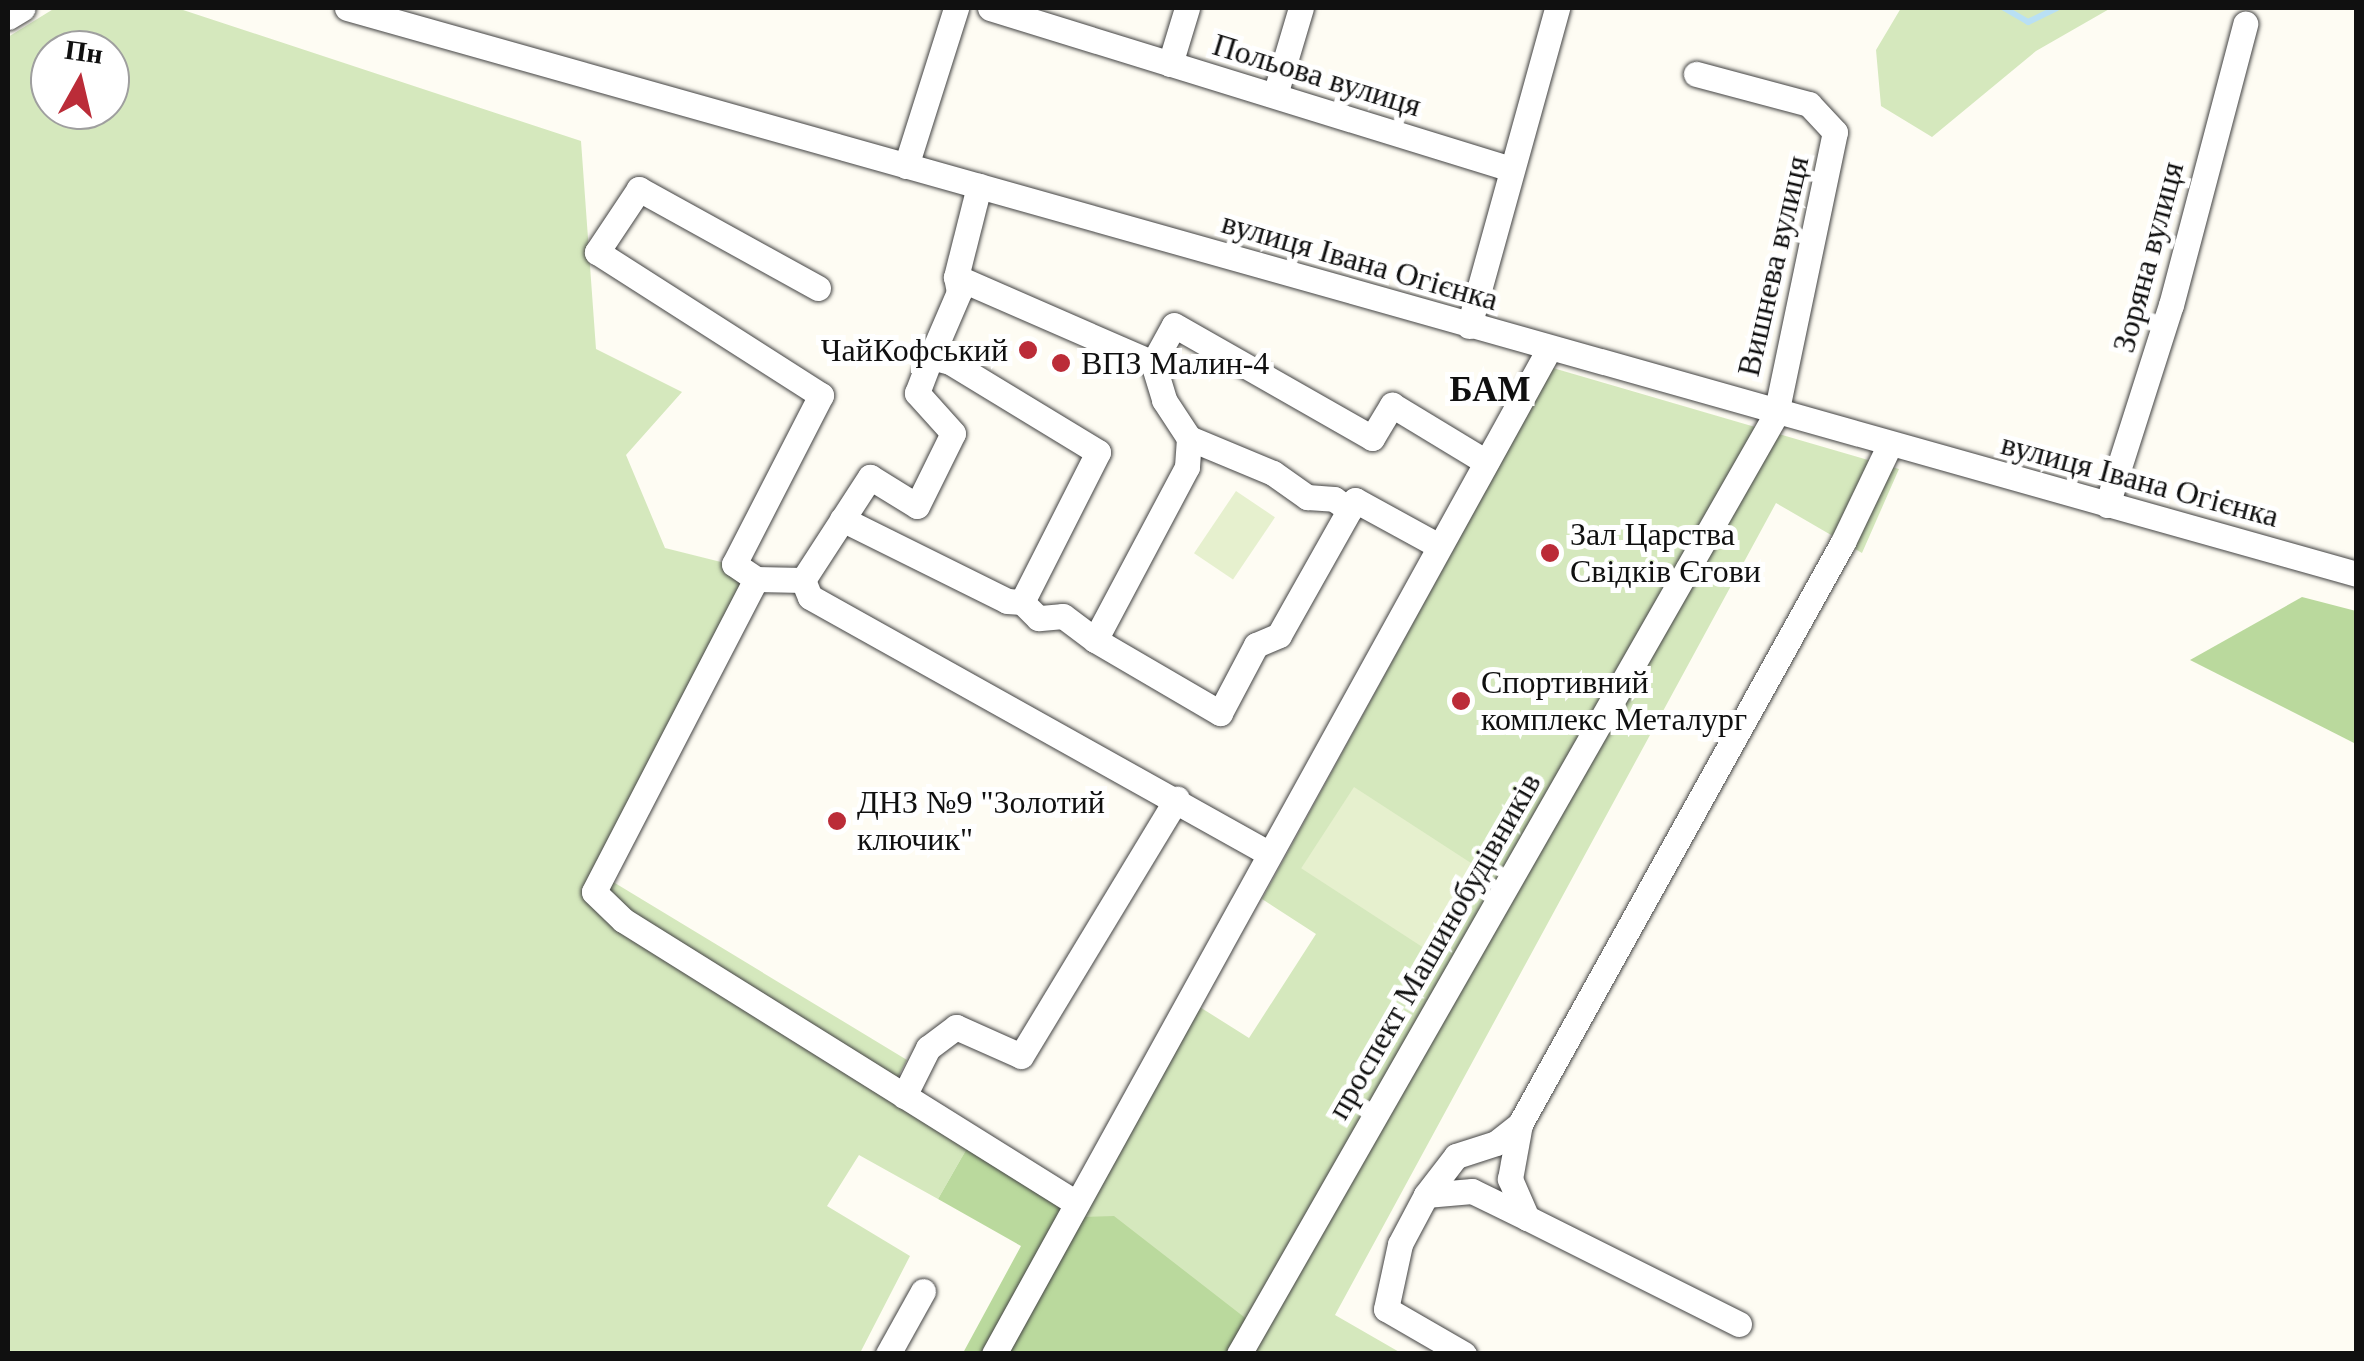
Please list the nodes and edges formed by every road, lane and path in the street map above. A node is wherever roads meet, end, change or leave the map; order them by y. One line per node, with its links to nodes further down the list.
1 (23, 8): 8 (street)
2 (347, 8): 13 (street, вулиця Івана Огієнка)
3 (956, 8): 13 (street)
4 (990, 8): 10 (street, Польова вулиця)
5 (1187, 8): 10 (street)
6 (1301, 8): 12 (street)
7 (1557, 8): 14 (street)
8 (8, 17)
9 (2245, 24): 26 (street, Зоряна вулиця)
10 (1170, 64): 12 (street, Польова вулиця)
11 (1696, 74): 22 (street, Вишнева вулиця)
12 (1275, 95): 14 (street, Польова вулиця)
13 (906, 166): 15 (street, вулиця Івана Огієнка)
14 (1510, 169): 18 (street)
15 (980, 186): 16 (street); 18 (street, вулиця Івана Огієнка)
16 (956, 277): 20 (street); 21 (street)
17 (818, 288): 31 (street)
18 (1470, 326): 19 (street, вулиця Івана Огієнка)
19 (1549, 349): 22 (street, вулиця Івана Огієнка); 25 (street)
20 (931, 357): 28 (street); 33 (street)
21 (1154, 363): 23 (street); 25 (street)
22 (1776, 414): 24 (street, вулиця Івана Огієнка); 46 (street, проспект Машинобудівників)
23 (1189, 438): 27 (street); 34 (street)
24 (1889, 446): 26 (street, вулиця Івана Огієнка); 38 (street)
25 (1486, 462): 29 (street)
26 (2107, 505): 30 (street, вулиця Івана Огієнка)
27 (1350, 510): 29 (street); 34 (street)
28 (842, 519): 32 (street); 33 (street)
29 (1439, 546): 36 (street)
30 (2356, 574)
31 (756, 579): 32 (street); 37 (street)
32 (803, 580): 35 (street)
33 (1022, 602): 34 (street)
34 (1095, 640)
35 (1177, 798): 36 (street); 37 (street)
36 (1268, 853): 40 (street)
37 (904, 1096): 40 (street)
38 (1520, 1124): 39 (street); 41 (street)
39 (1426, 1195): 41 (street); 47 (street)
40 (1076, 1203): 45 (street)
41 (1527, 1218): 43 (street)
42 (924, 1291): 44 (street)
43 (1739, 1324)
44 (888, 1354)
45 (994, 1354)
46 (1239, 1354)
47 (1464, 1354)

